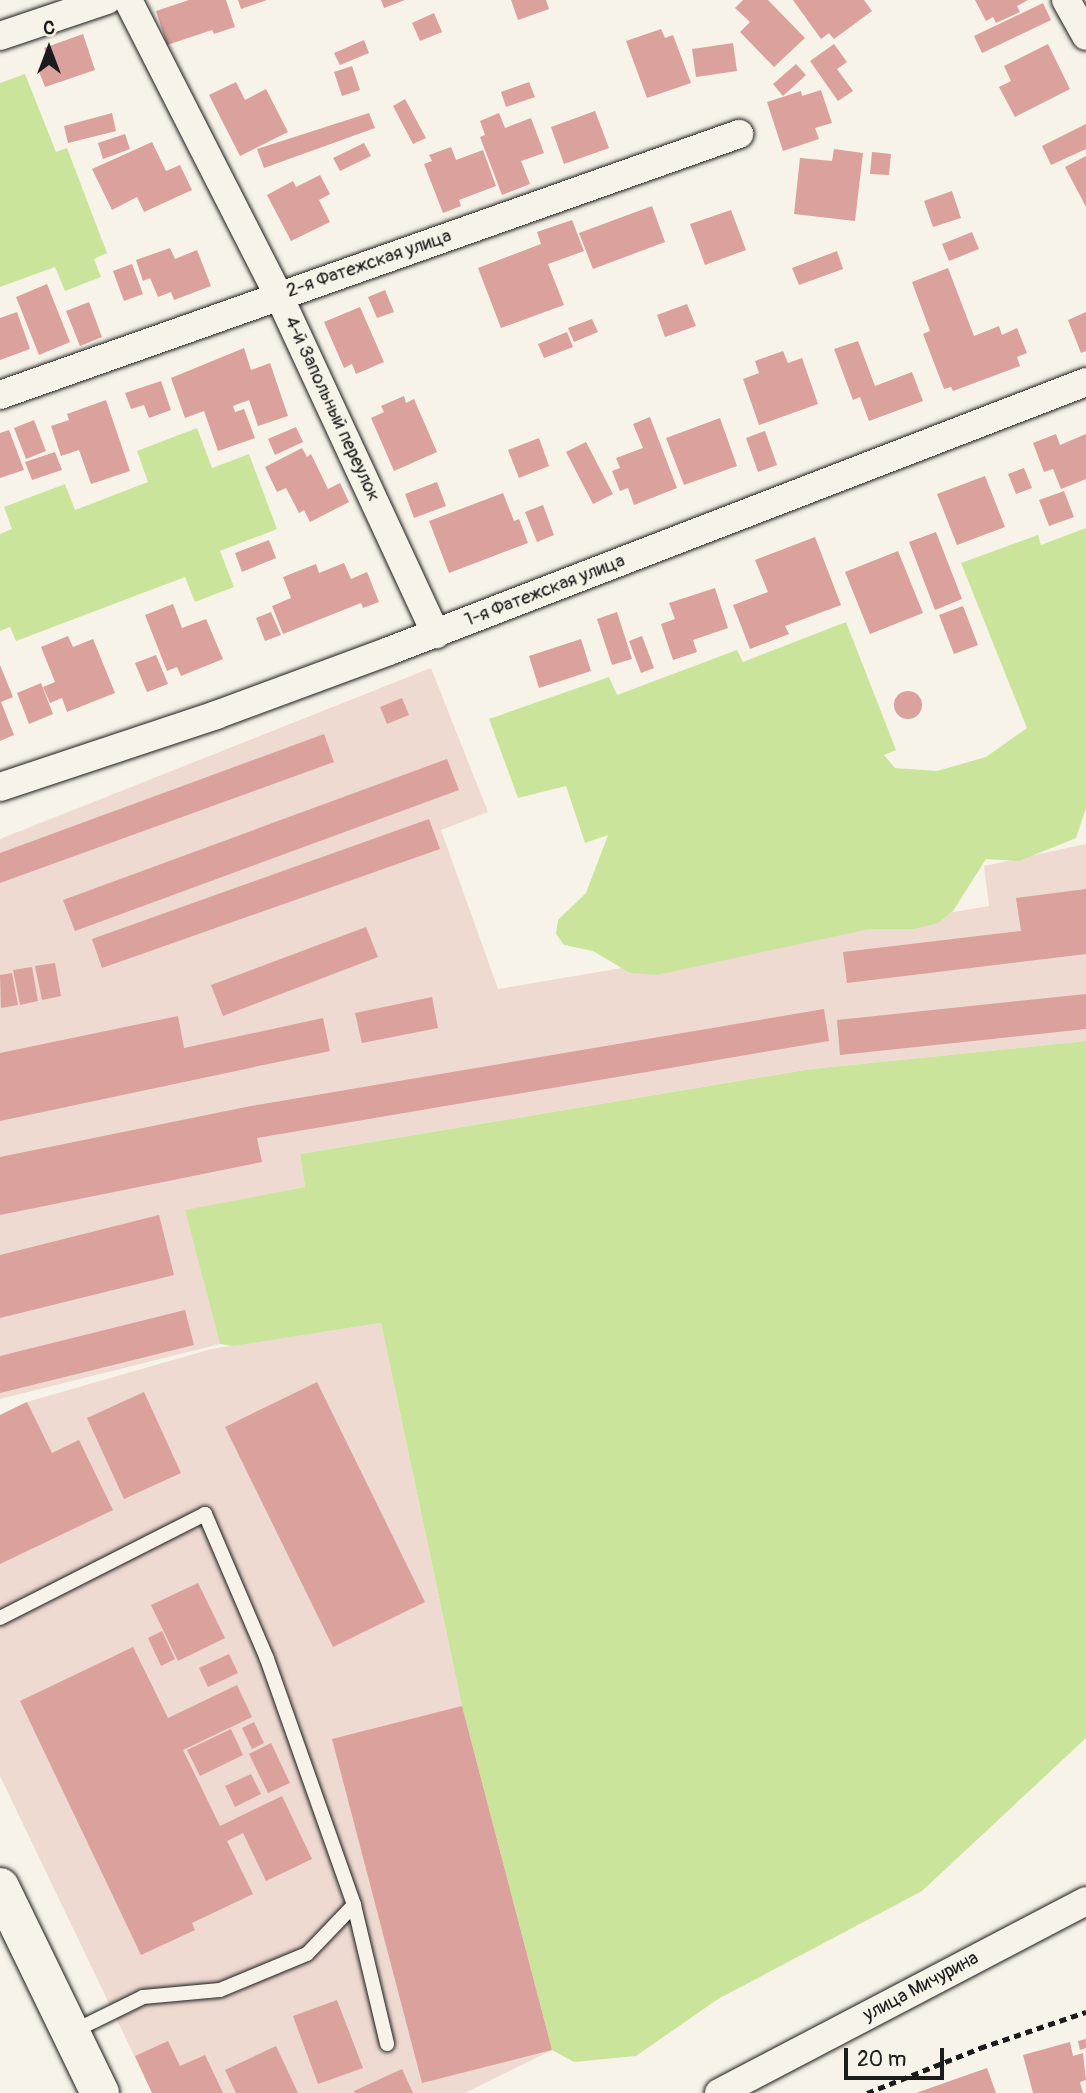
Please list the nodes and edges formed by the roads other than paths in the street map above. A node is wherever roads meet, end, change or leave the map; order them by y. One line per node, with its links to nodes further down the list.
1 (107, 0): 4 (street)
2 (128, 0): 7 (street, 4-й Запольный переулок)
3 (1066, 0): 5 (street)
4 (0, 36)
5 (1086, 36)
6 (739, 134): 7 (street, 2-я Фатежская улица)
7 (279, 296): 9 (street, 2-я Фатежская улица); 10 (street, 4-й Запольный переулок)
8 (1086, 383): 10 (street, 1-я Фатежская улица)
9 (0, 395)
10 (436, 634): 11 (street, 1-я Фатежская улица)
11 (0, 788)
12 (0, 1618): 15 (lane)
13 (0, 1887): 16 (street)
14 (1086, 1901): 19 (street, улица Мичурина)
15 (354, 1905): 16 (lane); 17 (lane)
16 (71, 2032): 18 (street)
17 (387, 2043)
18 (100, 2093)
19 (719, 2093)

